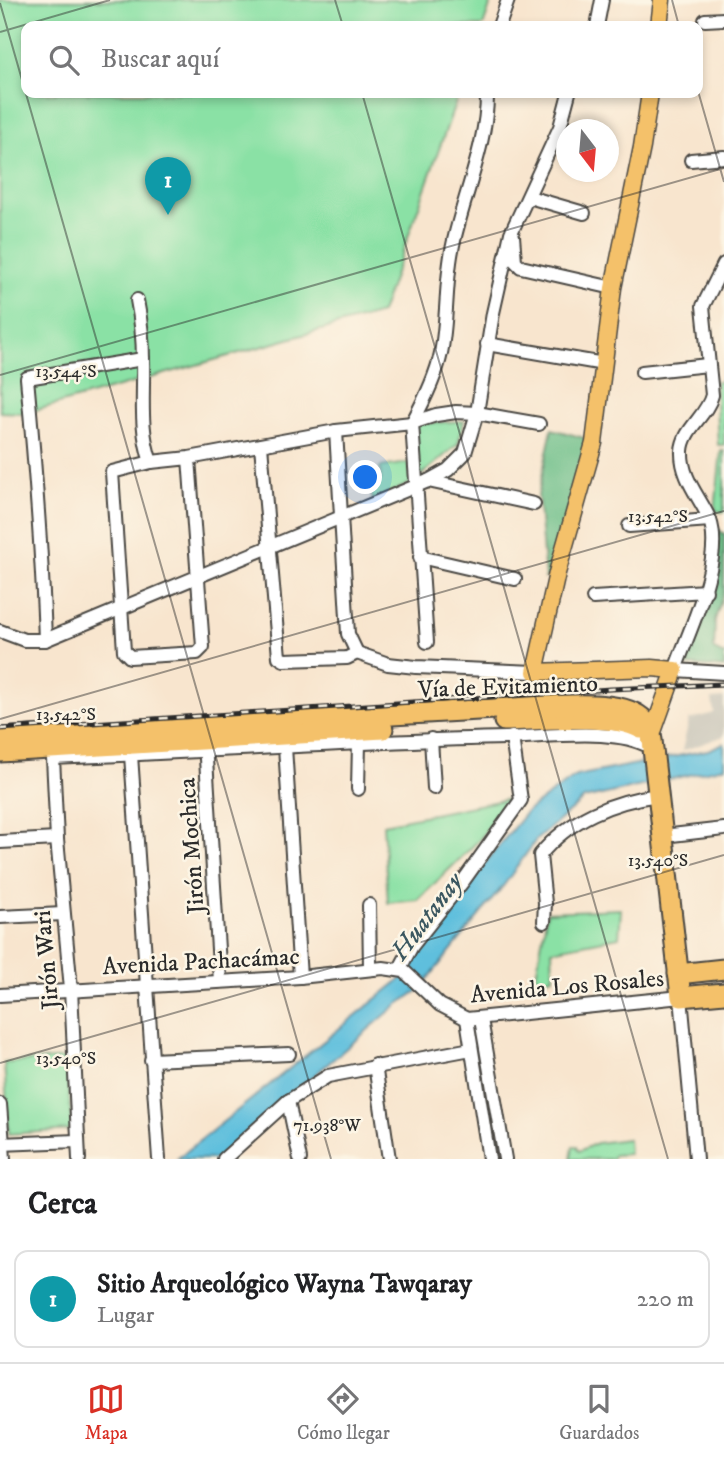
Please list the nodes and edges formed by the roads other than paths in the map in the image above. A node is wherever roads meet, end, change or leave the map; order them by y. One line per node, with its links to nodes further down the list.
1 (508, 0): 6 (street)
2 (603, 0): 7 (street)
3 (662, 0): 8 (main road)
4 (724, 19): 5 (street)
5 (705, 20)
6 (501, 21)
7 (598, 21)
8 (660, 21)
9 (487, 98): 28 (street)
10 (567, 98): 12 (street)
11 (649, 98): 20 (main road)
12 (565, 119)
13 (556, 144): 16 (street)
14 (724, 157): 15 (street)
15 (691, 160)
16 (529, 197): 17 (street); 18 (street)
17 (584, 213)
18 (511, 233): 20 (street); 22 (street)
19 (724, 264): 25 (street)
20 (613, 288): 24 (main road)
21 (137, 300): 23 (street)
22 (487, 344): 24 (street); 27 (street)
23 (144, 359): 33 (street); 47 (street)
24 (604, 364): 51 (main road)
25 (708, 365): 26 (street); 37 (street)
26 (642, 372)
27 (477, 413): 28 (street); 29 (street); 34 (street)
28 (412, 423): 30 (street); 34 (street)
29 (539, 424)
30 (336, 431): 31 (street); 36 (street)
31 (261, 445): 32 (street); 39 (street)
32 (189, 458): 33 (street); 41 (street)
33 (151, 462): 45 (street)
34 (422, 484): 35 (street); 36 (street); 40 (street)
35 (534, 505)
36 (340, 518): 39 (street); 49 (street)
37 (710, 520): 38 (street); 43 (street)
38 (629, 526)
39 (269, 546): 41 (street); 49 (street)
40 (420, 557): 42 (street); 48 (street)
41 (198, 576): 45 (street); 45 (street)
42 (515, 579)
43 (706, 591): 44 (street); 50 (street)
44 (593, 598)
45 (120, 610): 47 (street)
46 (0, 631): 47 (street)
47 (45, 640)
48 (427, 642)
49 (357, 653): 51 (street)
50 (675, 670): 51 (main road); 52 (street); 59 (main road)
51 (535, 672)
52 (724, 673)
53 (512, 737): 55 (street); 59 (street); 77 (street)
54 (0, 738): 59 (highway, Vía de Evitamiento)
55 (431, 739): 56 (street); 64 (street)
56 (359, 743): 58 (street); 65 (street)
57 (205, 745): 58 (street); 59 (highway, Vía de Evitamiento); 60 (highway, Vía de Evitamiento); 61 (street); 80 (street, Jirón Mochica)
58 (285, 747): 79 (street)
59 (652, 748): 66 (highway)
60 (0, 752)
61 (131, 755): 62 (street); 81 (street)
62 (53, 758): 63 (street); 69 (street, Jirón Wari)
63 (0, 761)
64 (434, 788)
65 (358, 789)
66 (658, 792): 68 (highway); 74 (street)
67 (724, 829): 68 (street)
68 (663, 836): 78 (highway)
69 (57, 839): 70 (street); 72 (street, Jirón Wari)
70 (0, 842)
71 (369, 905): 75 (street)
72 (63, 914): 73 (street); 82 (street, Jirón Wari)
73 (0, 917)
74 (544, 922)
75 (370, 968): 77 (street, Avenida Pachacámac); 79 (street, Avenida Pachacámac)
76 (724, 969): 78 (highway)
77 (401, 971): 86 (street, Avenida Los Rosales)
78 (678, 974): 85 (highway)
79 (300, 977): 80 (street, Avenida Pachacámac)
80 (220, 981): 81 (street, Avenida Pachacámac)
81 (145, 986): 82 (street, Avenida Pachacámac); 90 (street)
82 (71, 989): 84 (street, Avenida Pachacámac); 94 (street, Jirón Wari)
83 (724, 993): 85 (highway)
84 (0, 995)
85 (681, 998): 87 (street, Avenida Los Rosales); 104 (street)
86 (467, 1019): 87 (street, Avenida Los Rosales); 88 (street)
87 (481, 1019): 103 (street)
88 (471, 1049): 91 (street); 102 (street)
89 (289, 1054): 90 (street)
90 (151, 1060): 99 (street)
91 (374, 1065): 92 (street); 101 (street)
92 (288, 1101): 96 (street); 100 (street)
93 (0, 1104): 95 (street)
94 (77, 1141): 95 (street); 98 (street, Jirón Wari)
95 (1, 1144): 97 (street)
96 (228, 1158)
97 (4, 1159)
98 (79, 1159)
99 (159, 1159)
100 (300, 1159)
101 (389, 1159)
102 (489, 1159)
103 (505, 1159)
104 (696, 1159)

